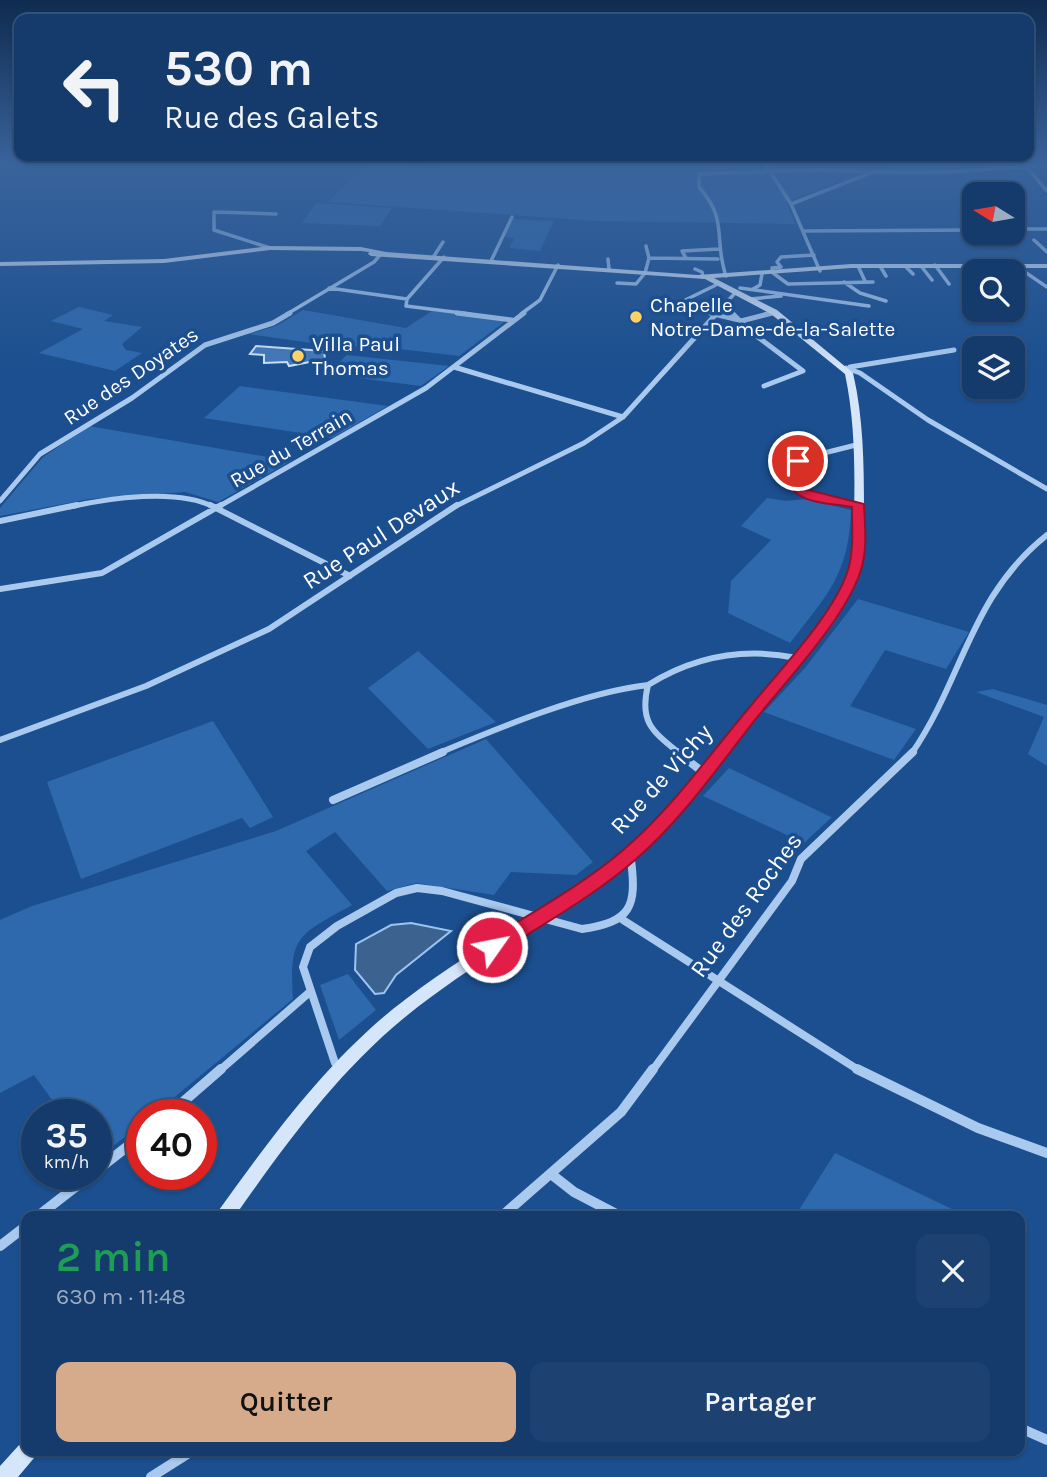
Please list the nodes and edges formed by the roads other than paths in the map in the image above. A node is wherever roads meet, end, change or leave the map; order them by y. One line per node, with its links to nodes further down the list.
1 (223, 233): 8 (street)
2 (504, 233): 19 (street)
3 (721, 233): 9 (street)
4 (805, 233): 12 (street)
5 (1034, 240): 10 (street)
6 (443, 242): 13 (street)
7 (646, 246): 16 (street)
8 (270, 248): 11 (street); 20 (street)
9 (719, 249): 15 (street); 18 (street)
10 (1047, 251)
11 (377, 253): 13 (street); 51 (street, Rue des Doyates)
12 (814, 255): 32 (street); 36 (street)
13 (434, 256): 14 (street)
14 (444, 257): 19 (street); 55 (street)
15 (685, 257): 16 (street); 18 (street)
16 (649, 258): 34 (street)
17 (608, 259): 30 (street)
18 (718, 259): 39 (street)
19 (491, 261): 21 (street)
20 (0, 264)
21 (558, 265): 30 (street); 63 (street, Rue du Terrain)
22 (935, 265): 23 (street); 27 (street); 48 (street)
23 (962, 265)
24 (858, 266): 25 (street); 32 (street); 44 (street)
25 (880, 266): 26 (street); 40 (street)
26 (905, 266): 27 (street); 37 (street)
27 (921, 266): 42 (street)
28 (1025, 266): 29 (street)
29 (1047, 266)
30 (609, 269): 34 (street)
31 (695, 269): 41 (street)
32 (818, 271): 36 (street); 46 (street)
33 (1025, 272): 50 (street)
34 (645, 273): 41 (street); 45 (street)
35 (762, 274): 36 (street); 38 (street); 53 (street)
36 (773, 274): 46 (street)
37 (912, 274)
38 (737, 275): 39 (street); 52 (street)
39 (726, 276): 41 (street)
40 (886, 276)
41 (705, 277): 49 (street)
42 (932, 280)
43 (844, 281): 44 (street); 46 (street); 57 (street)
44 (865, 281): 47 (street)
45 (617, 282)
46 (824, 282)
47 (873, 282)
48 (948, 284)
49 (716, 285): 52 (street); 56 (street)
50 (1047, 287)
51 (328, 288): 55 (street); 75 (street, Rue des Doyates)
52 (738, 290): 53 (street); 60 (street, Rue Paul Devaux)
53 (751, 294): 54 (street); 54 (street); 61 (street)
54 (793, 296): 58 (street)
55 (407, 299): 63 (street)
56 (687, 301): 59 (street); 62 (street)
57 (886, 301)
58 (869, 306)
59 (671, 307)
60 (723, 309): 62 (street, Rue Paul Devaux); 64 (street)
61 (774, 313): 64 (street); 69 (street)
62 (717, 316): 64 (street); 65 (street, Rue Paul Devaux)
63 (512, 320): 68 (street, Rue du Terrain)
64 (740, 320): 66 (street)
65 (709, 325): 66 (street); 72 (street, Rue Paul Devaux)
66 (750, 331): 71 (street)
67 (954, 350): 69 (street)
68 (454, 367): 72 (street); 77 (street, Rue du Terrain)
69 (848, 373): 70 (street); 70 (street); 73 (street, Rue de Vichy)
70 (868, 378): 74 (street)
71 (764, 386)
72 (623, 418): 80 (street, Rue Paul Devaux)
73 (856, 445): 76 (street, Rue de Vichy); 76 (street)
74 (1047, 489)
75 (0, 501)
76 (858, 504): 82 (street, Rue de Vichy)
77 (217, 509): 78 (street); 80 (street); 81 (street, Rue du Terrain)
78 (0, 521)
79 (1047, 535): 90 (street, Rue des Roches)
80 (349, 576): 84 (street, Rue Paul Devaux)
81 (0, 589)
82 (797, 658): 83 (street); 85 (street, Rue de Vichy)
83 (648, 685): 85 (street); 86 (street)
84 (0, 740)
85 (704, 773): 87 (street, Rue de Vichy)
86 (333, 800)
87 (627, 857): 88 (street, Rue de Vichy); 89 (street)
88 (536, 918): 89 (street); 91 (street); 92 (street, Rue de Vichy)
89 (623, 920): 90 (street)
90 (716, 981): 95 (street); 97 (street, Rue des Roches)
91 (311, 990): 92 (street); 93 (street)
92 (340, 1067): 100 (street, Rue de Vichy)
93 (186, 1099)
94 (126, 1148): 96 (street)
95 (1047, 1153)
96 (112, 1159)
97 (551, 1174): 101 (street, Rue des Roches); 102 (street)
98 (72, 1190): 99 (street)
99 (45, 1211)
100 (229, 1211)
101 (508, 1211)
102 (611, 1211)
103 (21, 1230): 104 (street)
104 (0, 1246)
105 (1025, 1430): 106 (street)
106 (1047, 1440)
107 (23, 1456): 109 (street)
108 (184, 1456): 110 (street)
109 (4, 1477)
110 (152, 1477): 111 (street)
111 (160, 1477)

